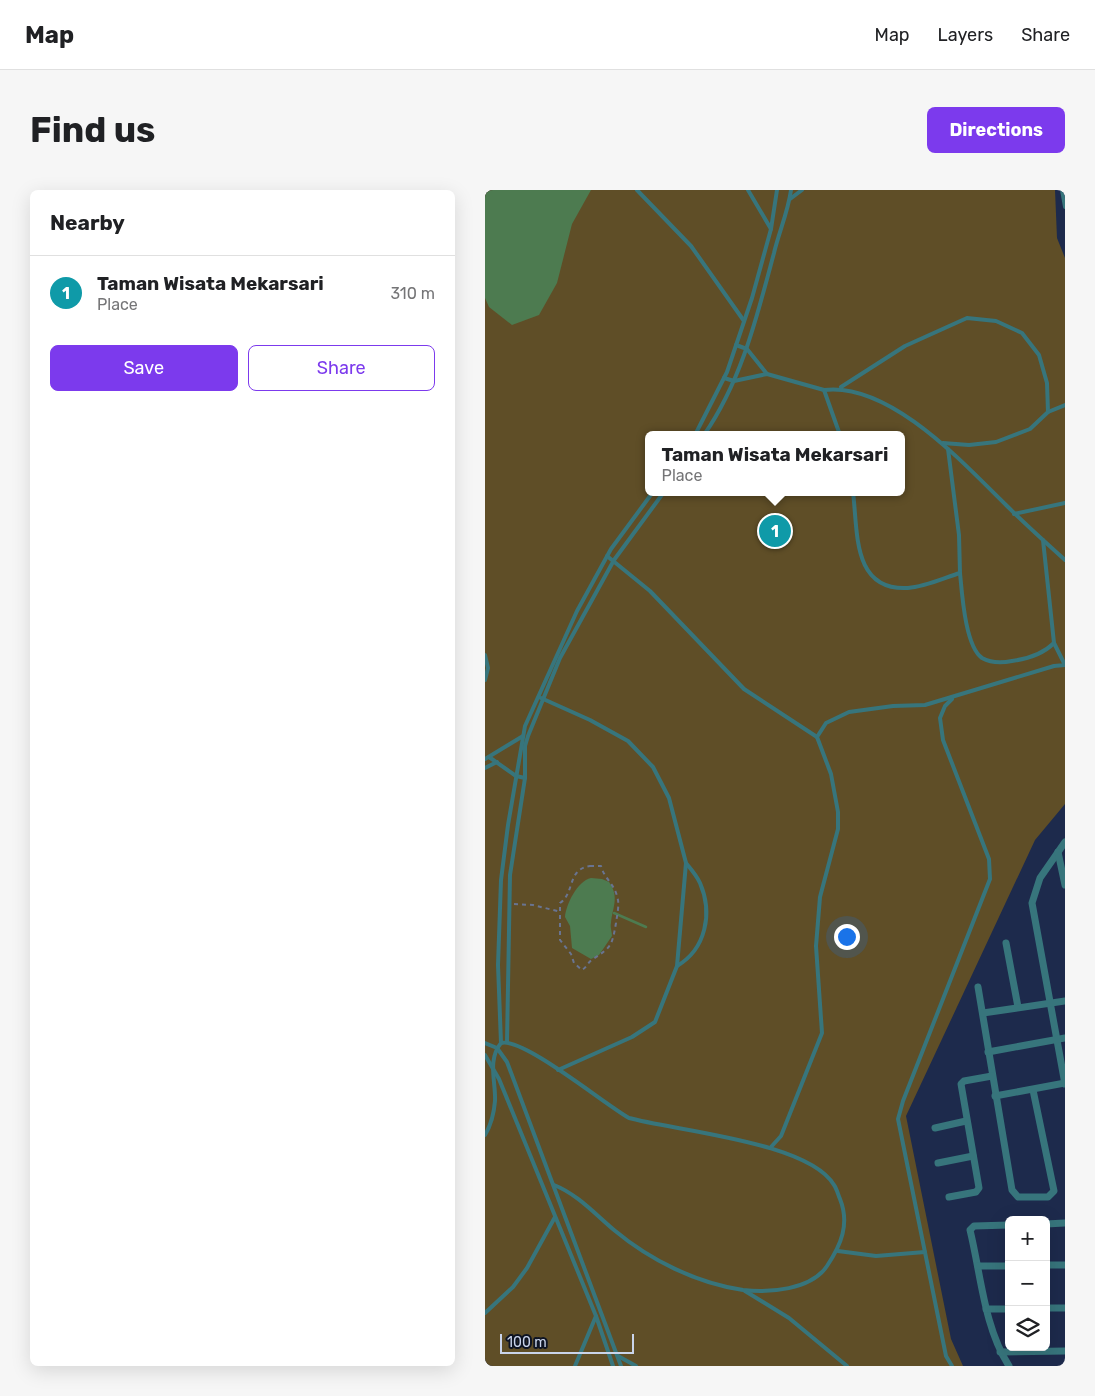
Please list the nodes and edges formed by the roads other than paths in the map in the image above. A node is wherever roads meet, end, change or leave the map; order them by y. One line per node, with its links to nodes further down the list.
1 (637, 190): 10 (lane)
2 (748, 190): 9 (lane)
3 (777, 190): 9 (lane)
4 (791, 190): 7 (lane)
5 (802, 190): 7 (lane)
6 (1062, 190): 8 (lane)
7 (789, 200): 12 (lane)
8 (1065, 207)
9 (771, 229): 10 (lane)
10 (744, 321): 11 (lane)
11 (736, 345): 12 (lane); 14 (lane)
12 (747, 349): 13 (lane); 15 (lane)
13 (767, 374): 15 (lane); 17 (lane)
14 (724, 378): 15 (lane); 20 (lane)
15 (734, 381): 21 (lane)
16 (841, 388): 17 (lane); 19 (lane); 23 (lane)
17 (824, 390): 22 (lane)
18 (1065, 405): 19 (lane)
19 (1048, 412): 23 (lane)
20 (697, 431)
21 (706, 431)
22 (839, 431)
23 (943, 443): 24 (lane)
24 (948, 448): 29 (lane); 34 (lane)
25 (650, 496): 31 (lane)
26 (661, 496): 32 (lane)
27 (853, 496): 34 (lane)
28 (1065, 503): 29 (lane)
29 (1014, 514): 30 (lane)
30 (1043, 540): 33 (lane); 35 (lane)
31 (607, 556): 32 (lane); 38 (lane)
32 (614, 560): 40 (lane); 43 (lane)
33 (1065, 560)
34 (961, 573): 35 (lane)
35 (1054, 643): 39 (lane)
36 (485, 655): 37 (lane)
37 (485, 680)
38 (537, 697): 40 (lane); 41 (lane)
39 (953, 698): 43 (lane); 87 (lane)
40 (542, 699): 42 (lane); 51 (lane)
41 (523, 736): 42 (lane); 44 (lane); 47 (lane)
42 (528, 736): 48 (lane)
43 (817, 737): 77 (lane)
44 (487, 758): 45 (lane)
45 (497, 762): 46 (lane); 47 (lane)
46 (485, 768)
47 (516, 776): 48 (lane); 64 (lane)
48 (525, 778): 62 (lane)
49 (1065, 842): 50 (street)
50 (1058, 852): 52 (street); 57 (street)
51 (686, 863): 54 (lane); 54 (lane)
52 (1065, 885)
53 (1006, 943): 58 (street)
54 (677, 966): 69 (lane)
55 (978, 988): 59 (street)
56 (1065, 1001): 57 (street)
57 (1050, 1003): 58 (street); 61 (street)
58 (1019, 1007): 59 (street)
59 (983, 1013): 66 (street)
60 (1065, 1038): 61 (street)
61 (1055, 1040): 66 (street); 71 (street)
62 (507, 1042): 64 (lane); 69 (lane)
63 (485, 1043): 65 (lane)
64 (501, 1044): 65 (lane)
65 (497, 1048): 68 (lane); 80 (lane)
66 (988, 1052): 70 (street)
67 (485, 1055): 68 (lane)
68 (493, 1067): 76 (lane); 82 (lane)
69 (558, 1070): 77 (lane)
70 (992, 1076): 73 (street); 74 (street)
71 (1065, 1084): 72 (street)
72 (1033, 1090): 73 (street); 73 (street)
73 (995, 1096)
74 (966, 1121): 75 (street); 78 (street)
75 (935, 1128)
76 (485, 1135)
77 (771, 1147): 86 (lane)
78 (973, 1156): 79 (street); 81 (street)
79 (938, 1163)
80 (554, 1185): 92 (lane); 101 (lane)
81 (949, 1197)
82 (555, 1217): 97 (lane); 98 (lane)
83 (1050, 1224): 84 (street)
84 (1065, 1224)
85 (1005, 1225): 90 (street)
86 (837, 1251): 87 (lane); 92 (lane)
87 (925, 1252): 107 (lane)
88 (1050, 1265): 89 (street)
89 (1065, 1265)
90 (979, 1266): 91 (street); 95 (street)
91 (1005, 1266)
92 (743, 1290): 106 (lane)
93 (1050, 1308): 94 (street)
94 (1065, 1308)
95 (987, 1309): 96 (street); 100 (street)
96 (1005, 1309)
97 (485, 1313)
98 (596, 1316): 102 (lane); 103 (lane)
99 (1065, 1351): 100 (street)
100 (1000, 1352): 108 (street)
101 (617, 1356): 104 (lane); 105 (lane)
102 (575, 1366)
103 (613, 1366)
104 (621, 1366)
105 (636, 1366)
106 (847, 1366)
107 (952, 1366)
108 (1009, 1366)

